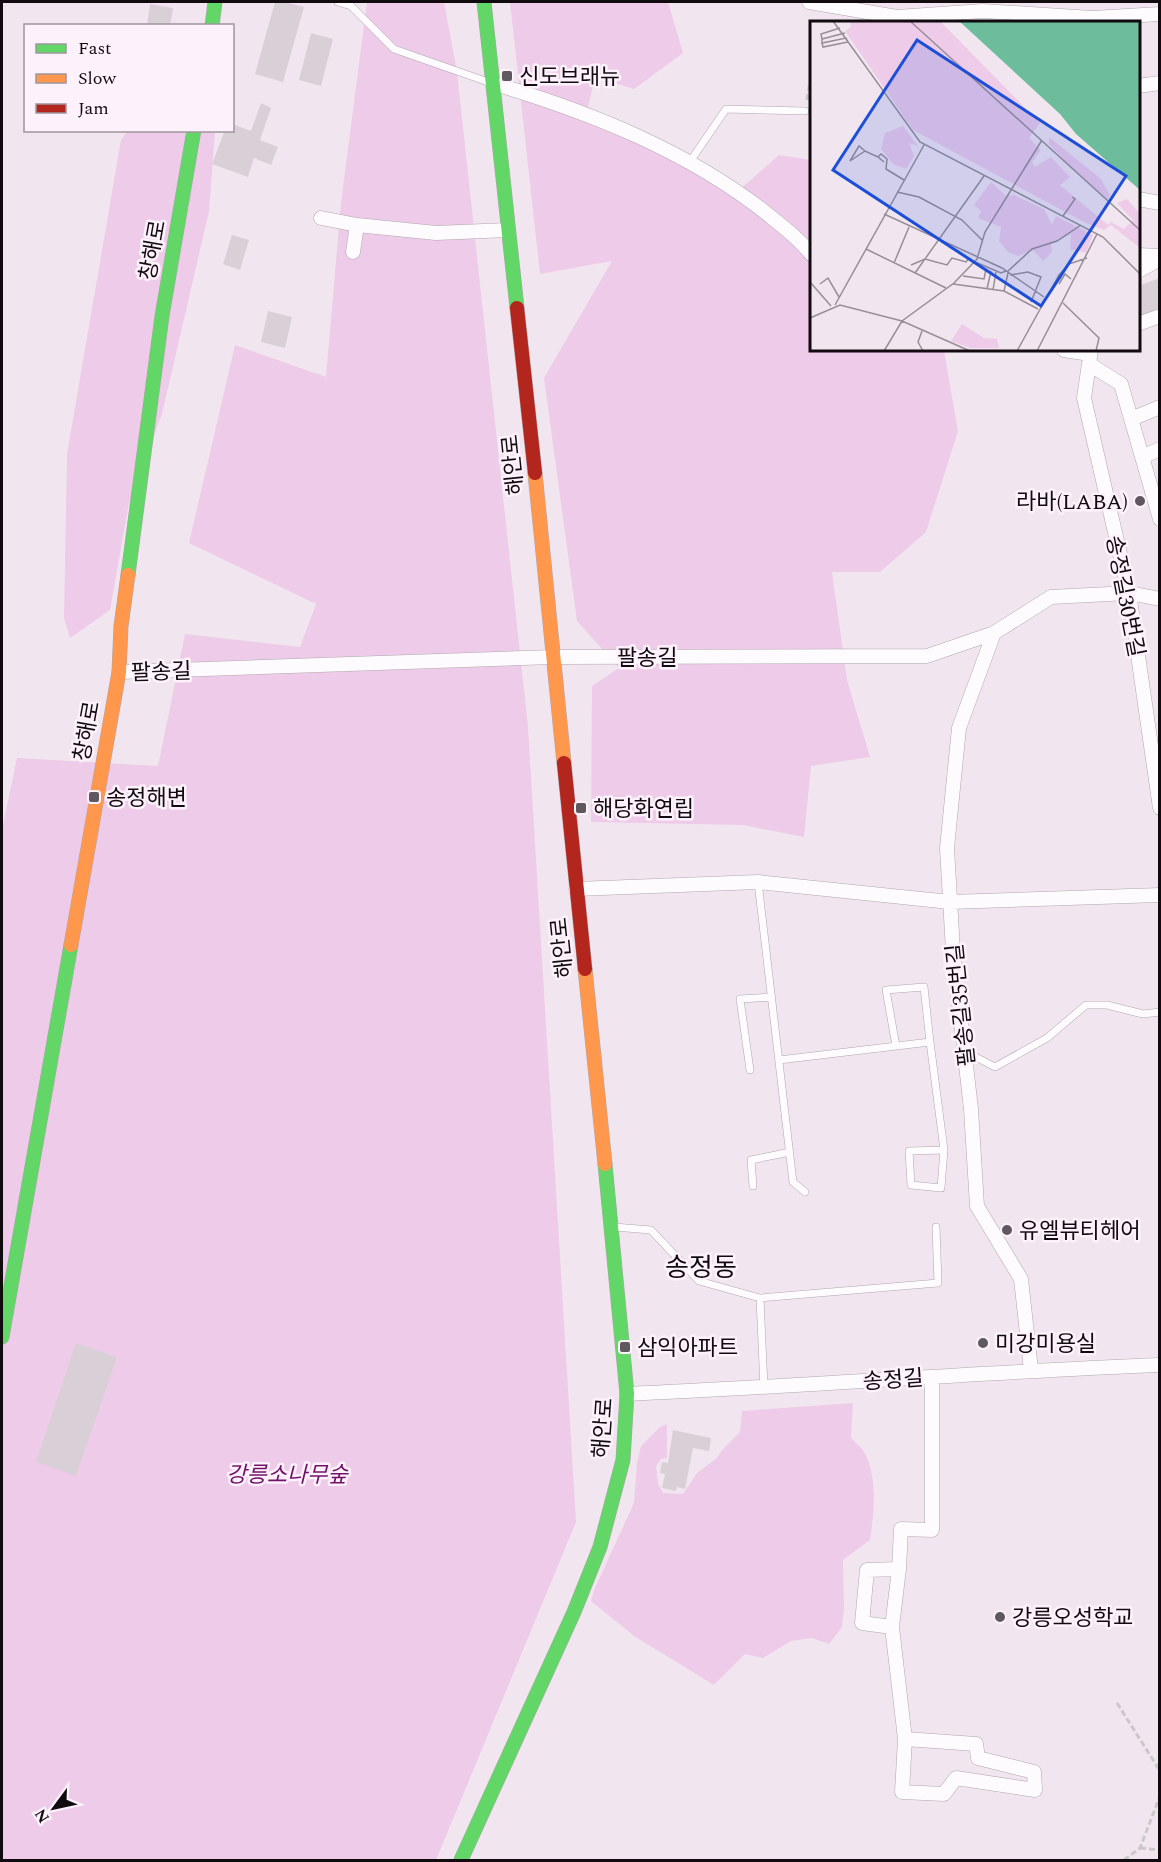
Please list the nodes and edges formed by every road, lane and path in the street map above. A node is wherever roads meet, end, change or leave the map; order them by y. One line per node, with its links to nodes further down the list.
1 (215, 2): 10 (street)
2 (338, 2): 12 (lane)
3 (484, 2): 12 (street, 해안로)
4 (809, 2): 7 (street)
5 (984, 10): 7 (street); 8 (street); 9 (street)
6 (1160, 14): 8 (street)
7 (897, 20)
8 (1092, 20)
9 (976, 21)
10 (212, 24)
11 (810, 81): 15 (path)
12 (492, 83): 17 (street); 22 (street, 해안로)
13 (1160, 83): 14 (street)
14 (1140, 86)
15 (805, 111): 17 (lane)
16 (194, 132): 42 (street, 창해로)
17 (688, 163): 24 (street)
18 (1140, 199): 19 (street)
19 (1160, 203)
20 (321, 218): 21 (street)
21 (357, 225): 22 (street); 23 (street)
22 (508, 230): 41 (street, 해안로)
23 (353, 252)
24 (810, 253)
25 (1140, 255): 26 (street)
26 (1160, 258): 27 (street)
27 (1140, 270)
28 (1160, 316): 29 (street)
29 (1140, 323)
30 (1068, 351): 31 (street)
31 (1090, 356): 33 (street); 38 (street, 송정길30번길)
32 (1160, 407): 33 (street)
33 (1131, 419): 35 (street)
34 (1160, 449): 35 (street)
35 (1142, 457): 36 (street)
36 (1156, 494): 37 (street)
37 (1160, 519)
38 (1129, 593): 39 (street, 팔송길); 40 (street, 팔송길); 43 (street, 송정길30번길)
39 (1160, 599)
40 (994, 633): 41 (street, 팔송길); 47 (street, 팔송길35번길)
41 (554, 657): 42 (street, 팔송길); 45 (street, 해안로)
42 (119, 672): 62 (street, 창해로)
43 (1160, 808)
44 (758, 882): 45 (street); 47 (street); 48 (lane)
45 (576, 889): 59 (street, 해안로)
46 (1160, 895): 47 (street)
47 (950, 902): 52 (street, 팔송길35번길)
48 (772, 997): 53 (lane); 54 (lane)
49 (1160, 1012): 52 (lane)
50 (930, 1042): 51 (lane); 51 (lane); 55 (lane)
51 (896, 1046): 53 (lane)
52 (964, 1051): 64 (street, 팔송길35번길)
53 (779, 1059): 56 (lane)
54 (750, 1070)
55 (944, 1150): 55 (lane)
56 (790, 1152): 57 (lane); 58 (lane)
57 (753, 1186)
58 (805, 1192)
59 (612, 1226): 61 (lane); 67 (street, 해안로)
60 (936, 1227): 61 (lane)
61 (760, 1298): 66 (lane)
62 (2, 1337)
63 (1160, 1365): 64 (street, 송정길)
64 (1031, 1370): 65 (street, 송정길)
65 (932, 1377): 66 (street, 송정길); 68 (street)
66 (765, 1388): 67 (street, 송정길)
67 (627, 1394): 76 (street, 해안로)
68 (899, 1569): 69 (street); 69 (street)
69 (892, 1628): 71 (street)
70 (1117, 1703): 72 (path)
71 (904, 1739): 71 (street)
72 (1160, 1771)
73 (1160, 1796): 74 (path)
74 (1140, 1848): 75 (path); 77 (path)
75 (1160, 1850)
76 (461, 1860)
77 (1124, 1860)

